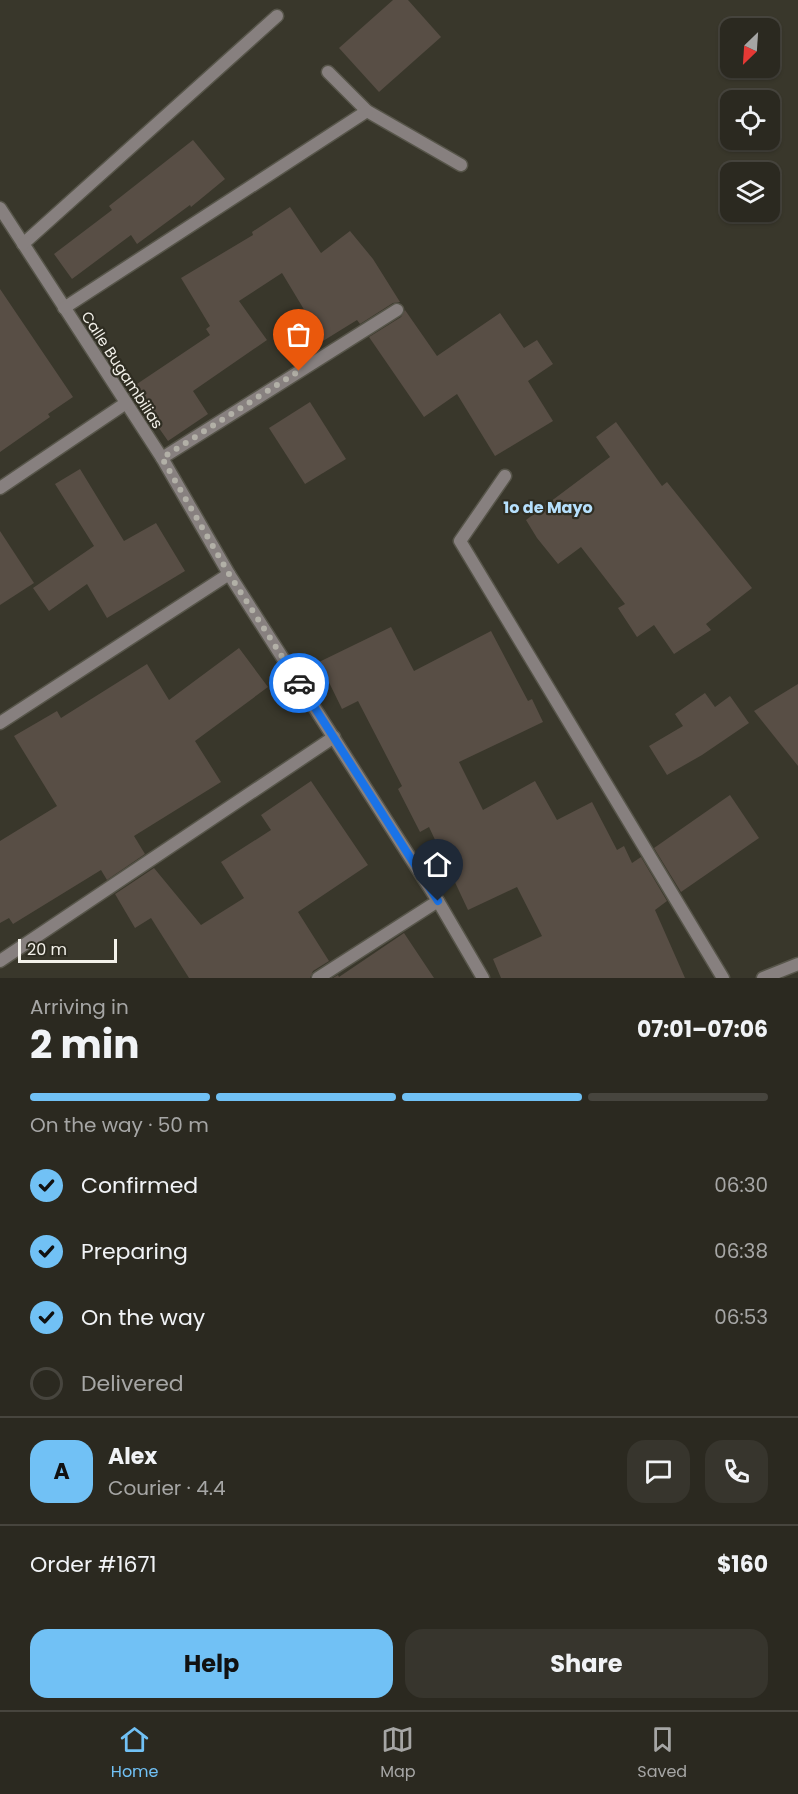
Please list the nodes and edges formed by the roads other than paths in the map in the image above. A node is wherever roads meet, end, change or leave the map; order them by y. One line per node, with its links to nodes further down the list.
1 (277, 16): 6 (street)
2 (328, 72): 3 (street)
3 (368, 111): 4 (street); 7 (street)
4 (461, 165)
5 (0, 208): 6 (street, Calle Bugambilias)
6 (23, 244): 7 (street, Calle Bugambilias)
7 (64, 308): 9 (street, Calle Bugambilias)
8 (397, 310): 10 (street)
9 (126, 403): 10 (street, Calle Bugambilias); 12 (street)
10 (162, 458): 13 (street, Calle Bugambilias)
11 (505, 476): 21 (street)
12 (0, 488)
13 (229, 574): 14 (street); 15 (street, Calle Bugambilias)
14 (0, 723)
15 (333, 737): 16 (street, Calle Bugambilias); 17 (street)
16 (438, 901): 19 (street); 20 (street, Calle Bugambilias)
17 (0, 961)
18 (798, 964): 22 (street)
19 (318, 978)
20 (483, 978)
21 (723, 978)
22 (763, 978)

